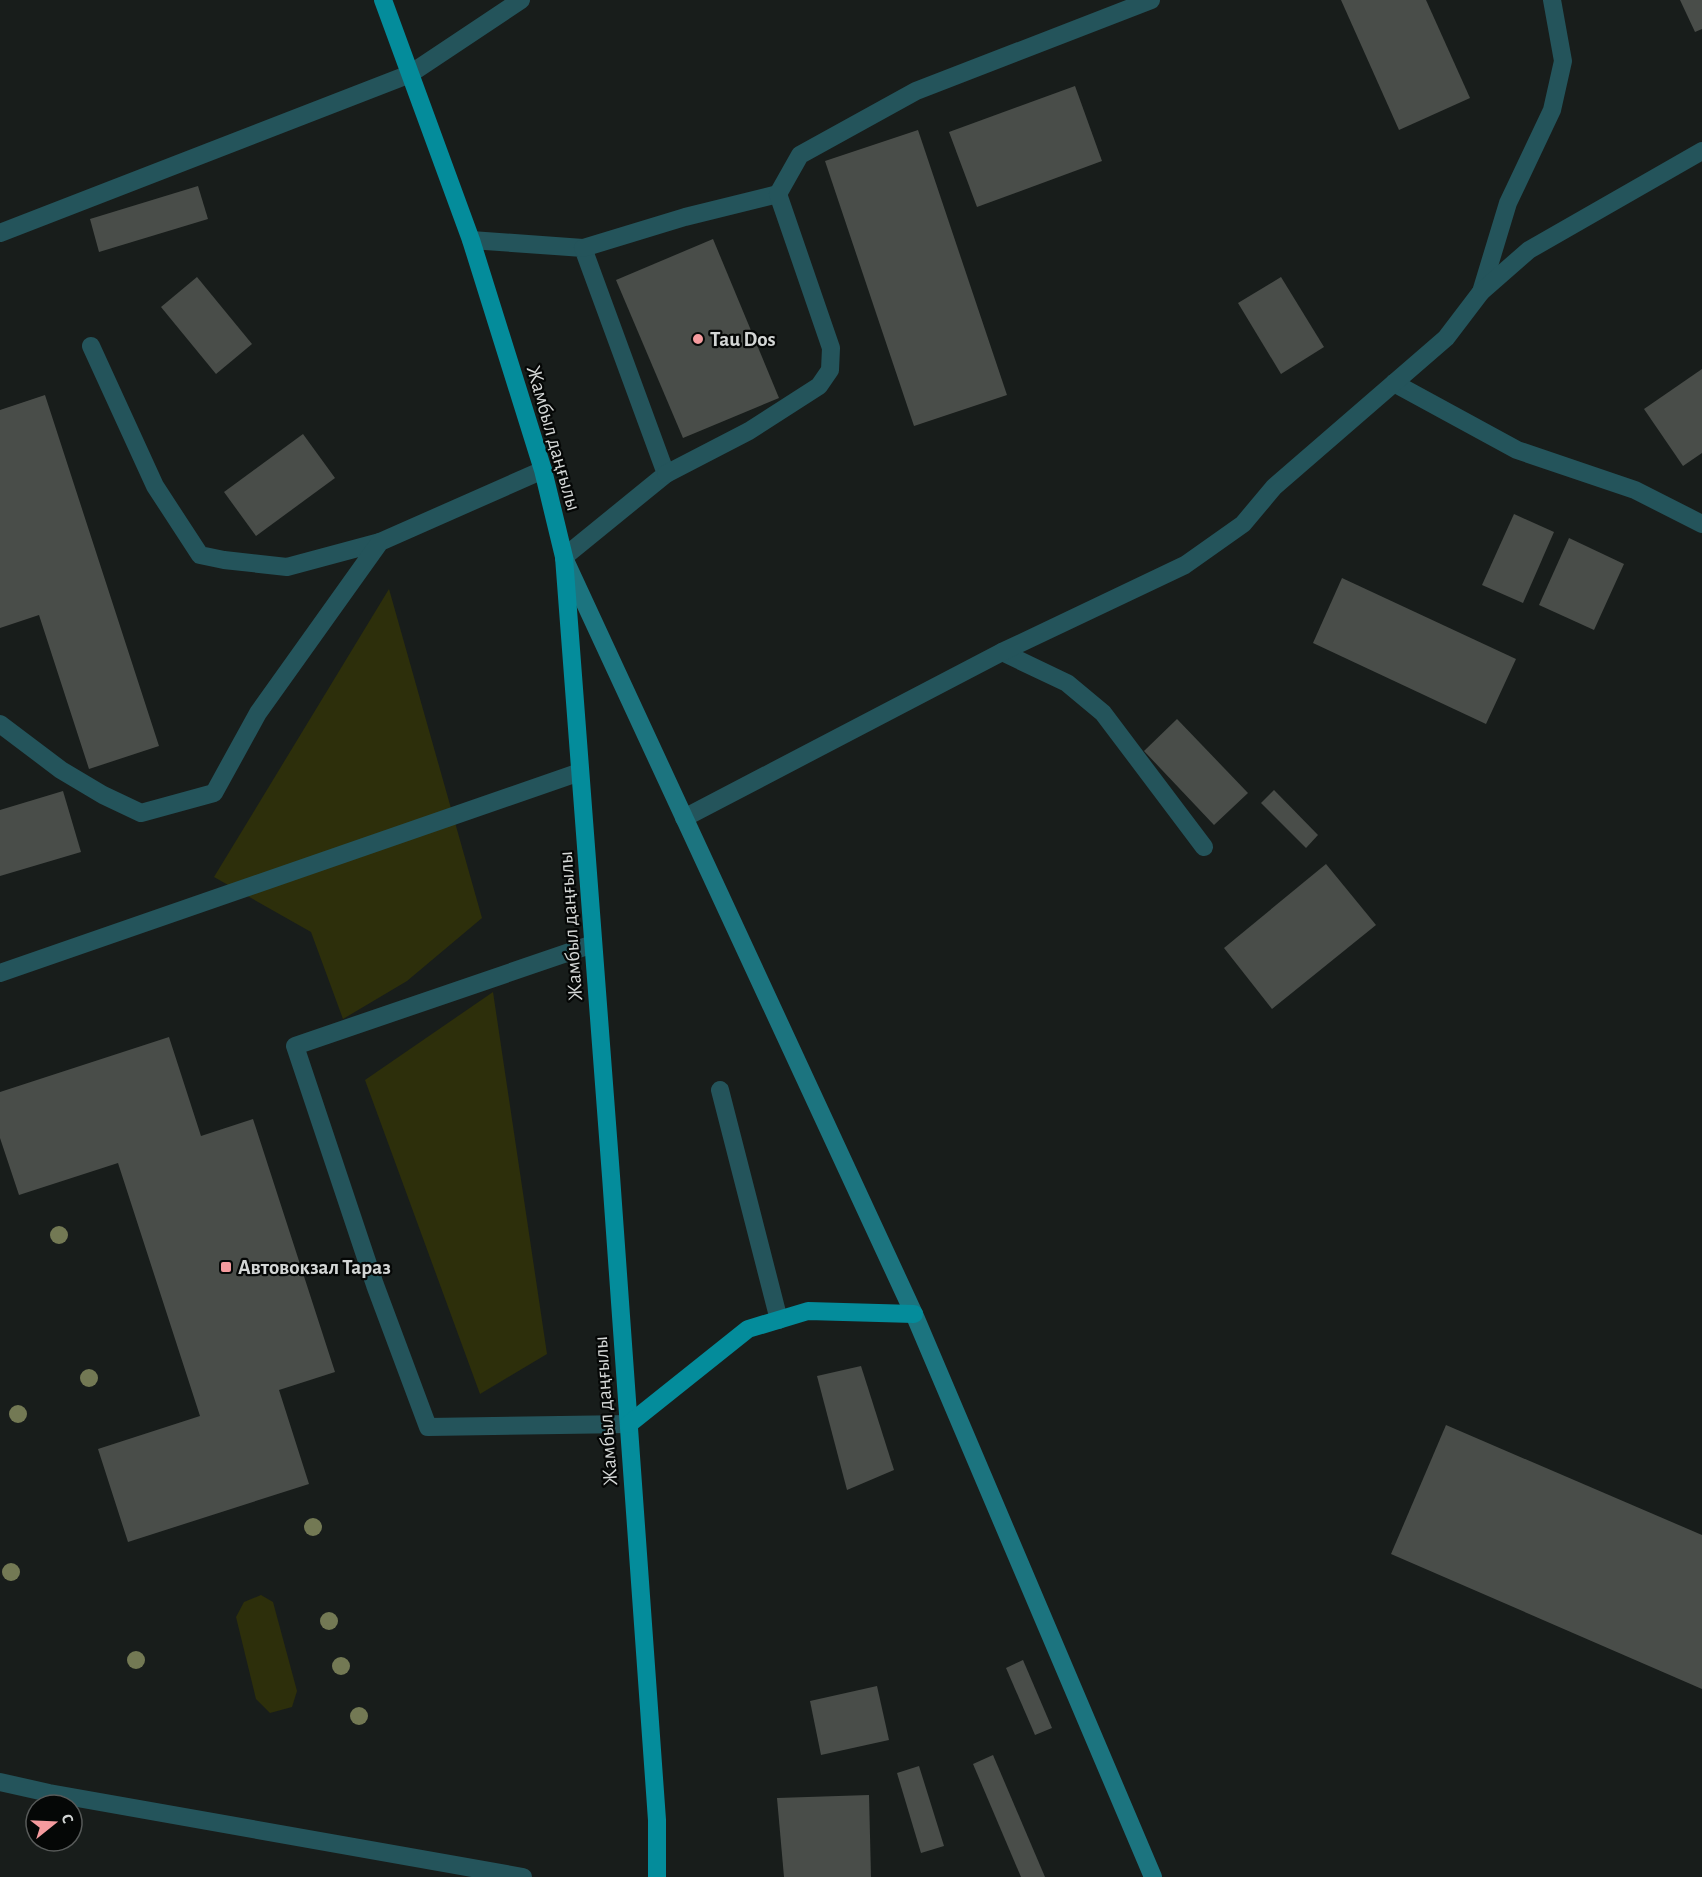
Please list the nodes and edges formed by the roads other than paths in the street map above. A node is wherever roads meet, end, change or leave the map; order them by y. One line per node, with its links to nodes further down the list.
1 (383, 0): 5 (main road, Жамбыл даңғылы)
2 (521, 0): 5 (street)
3 (1151, 0): 7 (street)
4 (1552, 0): 11 (street)
5 (410, 74): 8 (street); 9 (main road, Жамбыл даңғылы)
6 (1702, 151): 11 (street)
7 (778, 194): 10 (street); 15 (street)
8 (0, 233)
9 (471, 240): 10 (street); 14 (main road, Жамбыл даңғылы)
10 (583, 248): 15 (street)
11 (1480, 292): 13 (street)
12 (92, 346): 17 (street)
13 (1394, 383): 16 (street); 19 (street)
14 (543, 470): 17 (street); 18 (main road, Жамбыл даңғылы)
15 (666, 474): 18 (street)
16 (1702, 524)
17 (380, 542): 20 (street)
18 (564, 556): 21 (main road, Жамбыл даңғылы); 22 (main road)
19 (1002, 652): 22 (street); 23 (street)
20 (0, 723)
21 (580, 772): 24 (main road, Жамбыл даңғылы); 25 (street)
22 (684, 818): 27 (main road)
23 (1204, 847)
24 (593, 944): 29 (main road, Жамбыл даңғылы); 29 (street)
25 (0, 973)
26 (720, 1090): 28 (street)
27 (914, 1314): 28 (main road); 33 (main road)
28 (778, 1320): 29 (main road)
29 (629, 1424): 32 (main road, Жамбыл даңғылы)
30 (0, 1782): 31 (street)
31 (523, 1877)
32 (657, 1877)
33 (1153, 1877)

